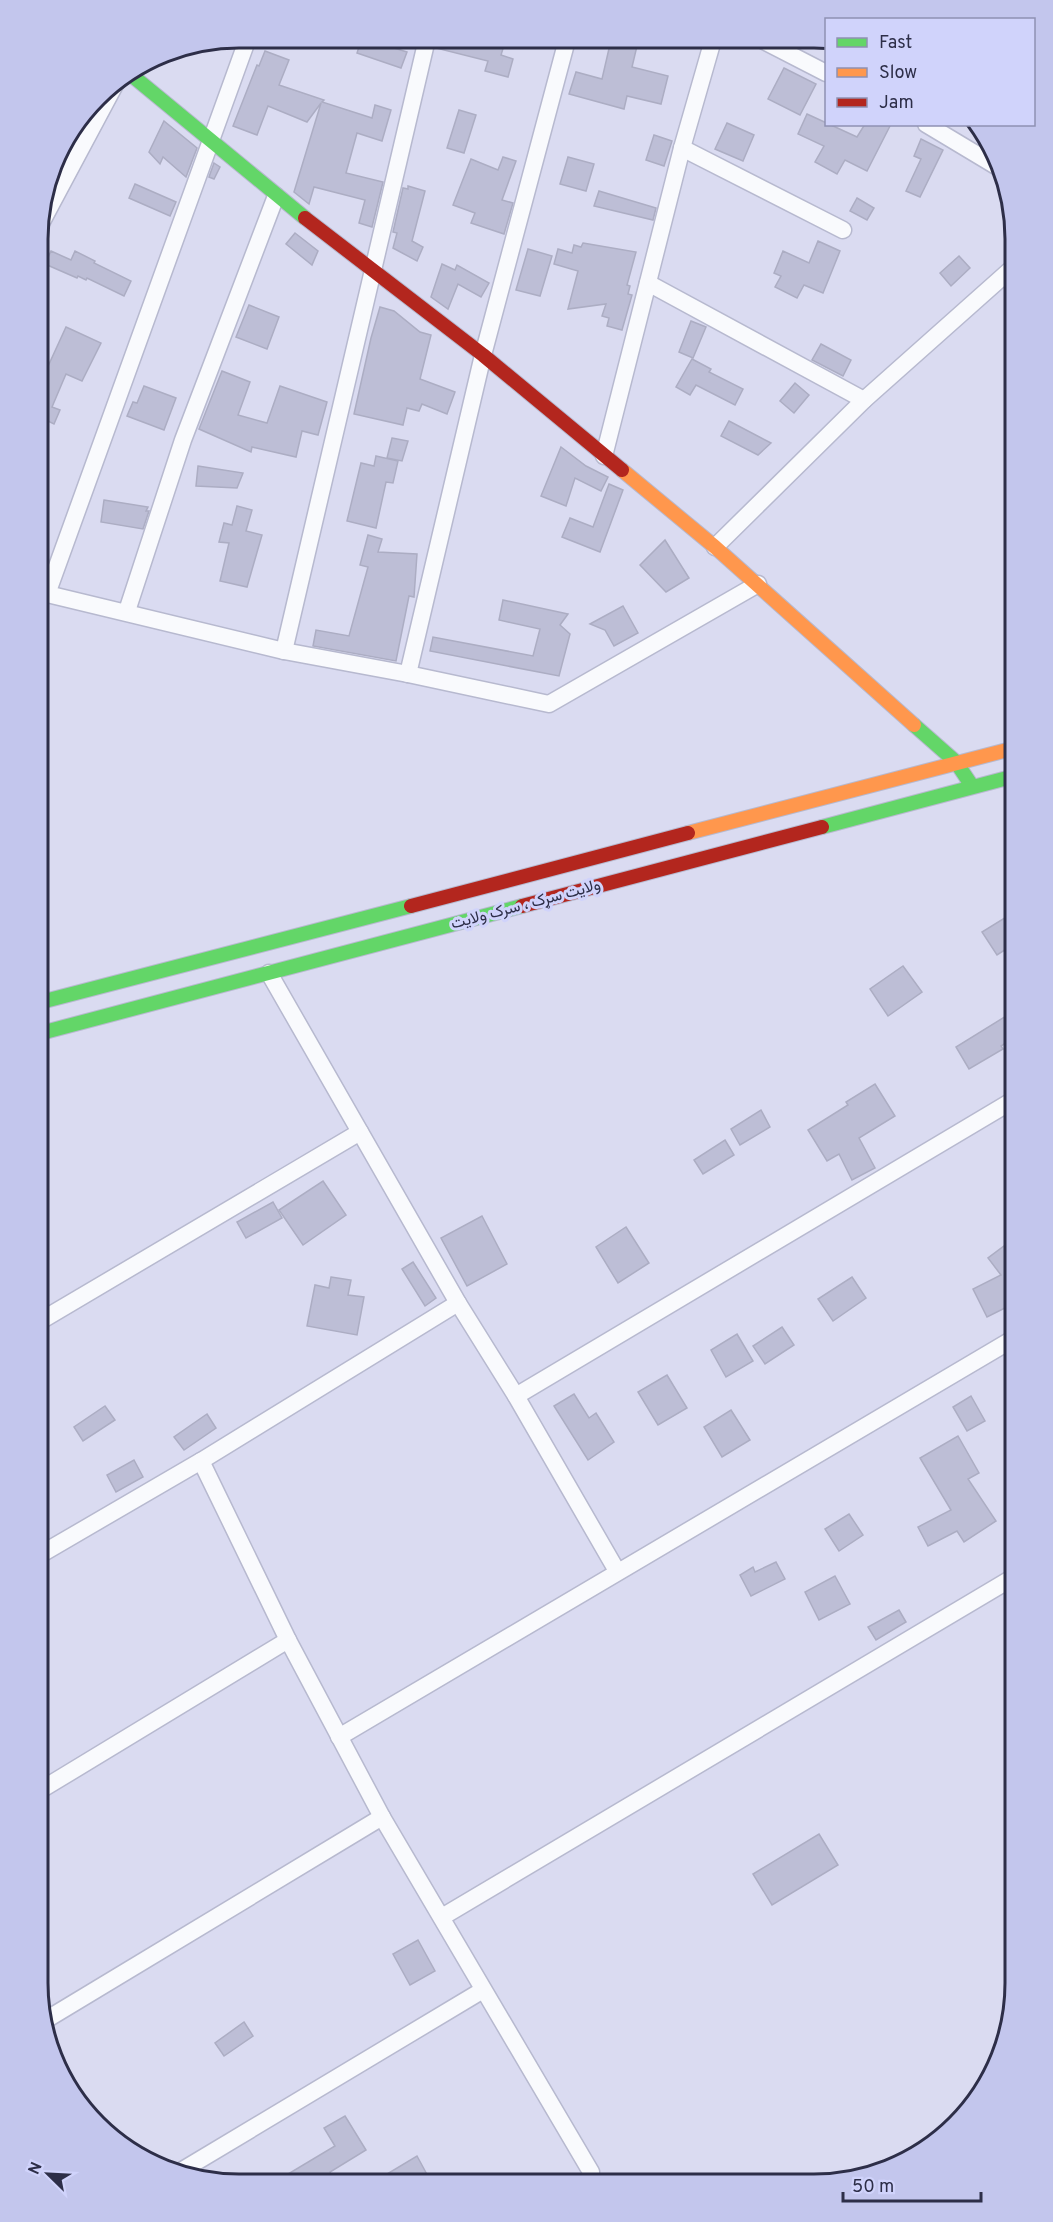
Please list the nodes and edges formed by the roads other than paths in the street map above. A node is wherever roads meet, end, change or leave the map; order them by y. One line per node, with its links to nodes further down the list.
1 (244, 48): 10 (street)
2 (425, 48): 16 (street)
3 (565, 48): 19 (street)
4 (711, 48): 11 (street)
5 (778, 48): 6 (street)
6 (825, 72)
7 (136, 79): 10 (main road)
8 (106, 102): 14 (street)
9 (929, 126): 12 (street)
10 (210, 143): 13 (main road); 23 (street)
11 (682, 148): 15 (street); 18 (street)
12 (987, 161)
13 (276, 196): 16 (main road); 26 (street)
14 (53, 202)
15 (843, 230)
16 (372, 269): 19 (main road); 27 (street)
17 (1005, 275): 20 (street)
18 (648, 284): 20 (street); 21 (street)
19 (483, 355): 21 (main road); 28 (street)
20 (864, 400): 22 (street)
21 (604, 456): 22 (main road)
22 (715, 548): 24 (main road)
23 (48, 580)
24 (758, 584): 28 (street); 30 (main road)
25 (48, 594): 26 (street)
26 (127, 611): 27 (street)
27 (284, 651): 28 (street)
28 (408, 674)
29 (1005, 750): 30 (main road, ولایت سړک ، سرک ولایت)
30 (956, 762): 32 (main road); 34 (main road, ولایت سړک ، سرک ولایت)
31 (1005, 778): 32 (main road, ولایت سړک ، سرک ولایت)
32 (972, 786): 33 (main road, ولایت سړک ، سرک ولایت)
33 (269, 973): 35 (main road, ولایت سړک ، سرک ولایت); 37 (street)
34 (48, 1000)
35 (48, 1031)
36 (1005, 1105): 41 (street)
37 (360, 1132): 38 (street); 39 (street)
38 (458, 1303): 41 (street); 42 (street)
39 (48, 1316)
40 (1005, 1344): 44 (street)
41 (516, 1396): 44 (street)
42 (201, 1461): 43 (street); 46 (street)
43 (48, 1550)
44 (617, 1571): 47 (street)
45 (1005, 1582): 50 (street)
46 (288, 1640): 47 (street); 48 (street)
47 (339, 1737): 49 (street)
48 (48, 1786)
49 (382, 1817): 50 (street); 52 (street)
50 (442, 1917): 51 (street)
51 (483, 1990): 53 (street); 54 (street)
52 (52, 2016)
53 (188, 2167)
54 (591, 2172)

